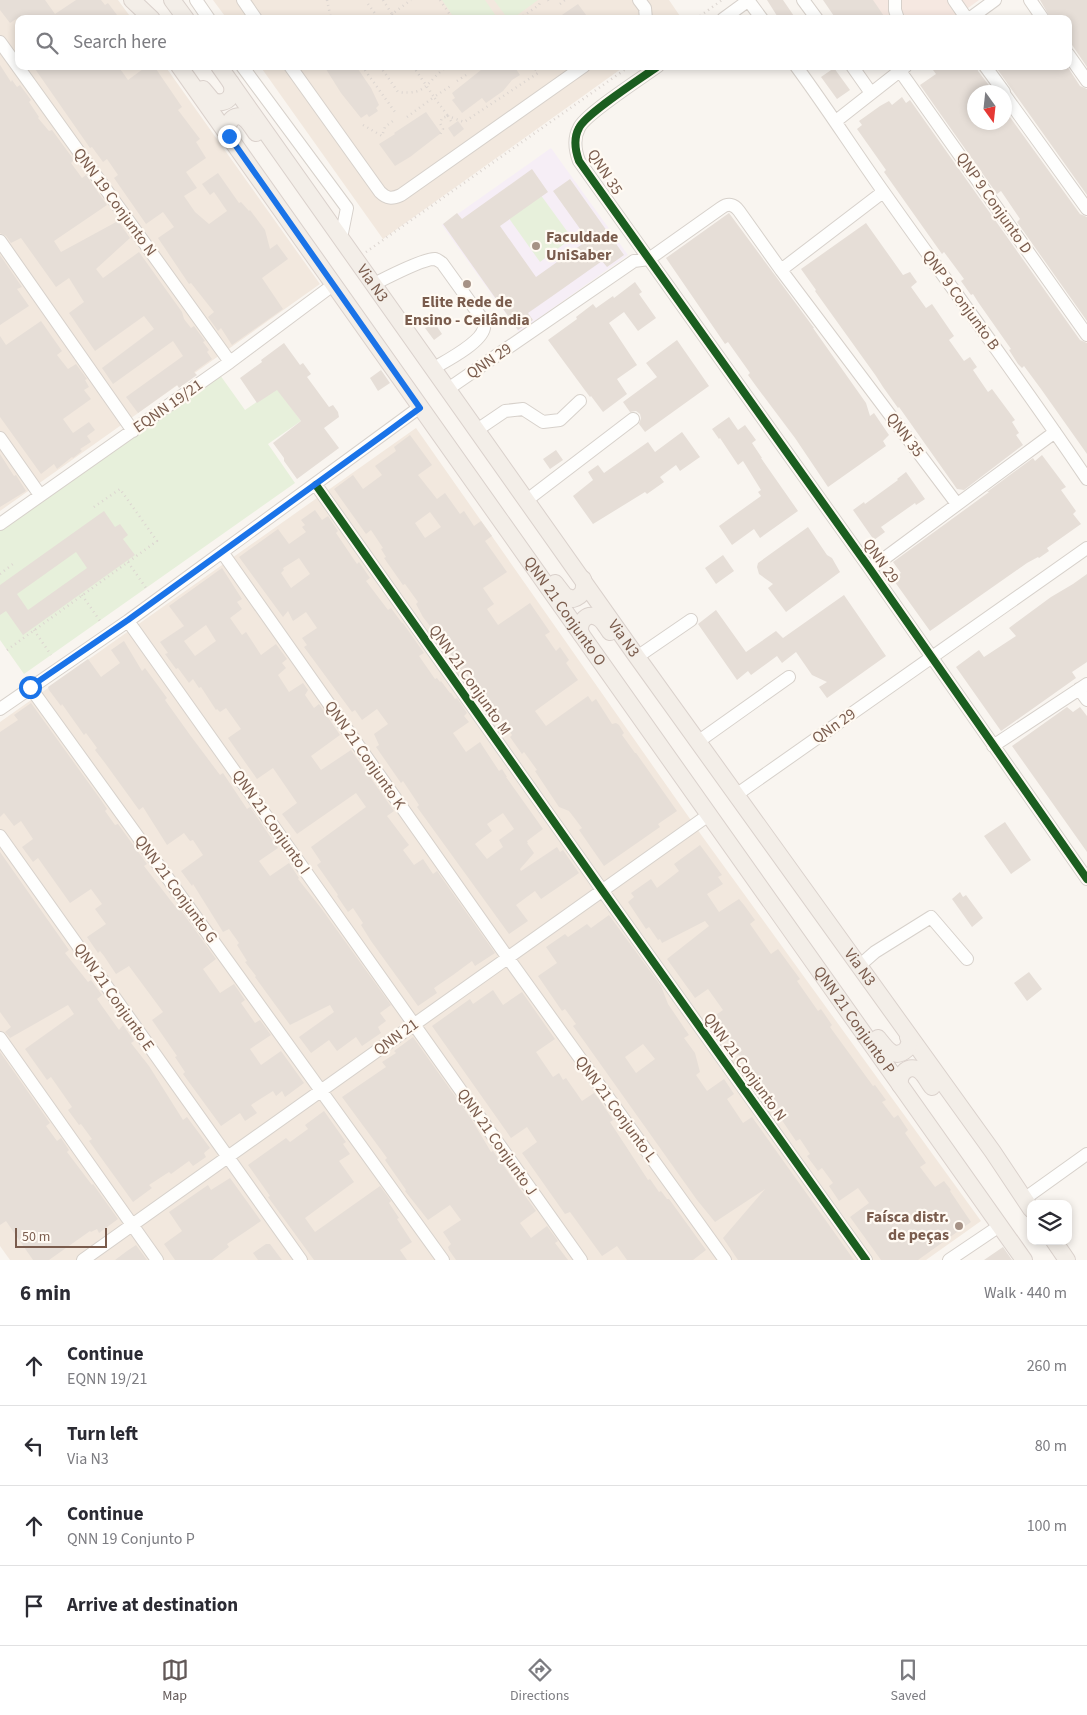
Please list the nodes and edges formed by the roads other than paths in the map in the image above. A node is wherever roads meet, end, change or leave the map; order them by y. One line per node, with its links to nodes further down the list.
1 (132, 0): 12 (main road); 13 (main road)
2 (172, 0): 14 (main road)
3 (196, 0): 15 (street)
4 (243, 0): 16 (street)
5 (640, 0): 17 (street)
6 (749, 0): 18 (street); 19 (street)
7 (803, 0): 20 (street)
8 (895, 0): 21 (street)
9 (954, 0): 22 (street)
10 (995, 0): 23 (street)
11 (1030, 0): 24 (street)
12 (142, 15)
13 (148, 15)
14 (183, 15)
15 (206, 15)
16 (253, 15)
17 (646, 15)
18 (728, 15)
19 (759, 15)
20 (814, 15)
21 (897, 15)
22 (965, 15)
23 (974, 15)
24 (1040, 15)
25 (0, 42): 27 (street, QNN 19 Conjunto N)
26 (1072, 60): 41 (street)
27 (15, 63)
28 (20, 70): 57 (street, QNN 19 Conjunto N)
29 (182, 70): 47 (main road, Via N3)
30 (191, 70): 42 (main road)
31 (222, 70): 42 (main road, Via N3)
32 (245, 70): 50 (street)
33 (293, 70): 34 (street)
34 (578, 70)
35 (653, 70): 52 (street, QNN 35)
36 (799, 70): 46 (street, QNP 9 Conjunto B)
37 (855, 70): 44 (street)
38 (902, 70): 44 (street)
39 (904, 70): 56 (street, QNP 9 Conjunto D)
40 (988, 70): 43 (street)
41 (1087, 81)
42 (231, 83): 50 (main road, Via N3)
43 (998, 85)
44 (871, 93): 46 (street)
45 (1012, 104): 49 (street)
46 (836, 121): 48 (street, QNP 9 Conjunto B)
47 (229, 136): 50 (main road); 55 (main road, Via N3)
48 (883, 192): 53 (street); 65 (street, QNP 9 Conjunto B)
49 (1087, 209)
50 (338, 233): 54 (main road, Via N3)
51 (0, 241): 64 (street)
52 (649, 259): 53 (street, QNN 35); 59 (street, QNN 29); 75 (street, QNN 29)
53 (781, 270): 71 (street, QNN 35)
54 (374, 284): 58 (main road, Via N3); 58 (street)
55 (334, 285): 57 (street, EQNN 19/21); 61 (main road, Via N3)
56 (1087, 335)
57 (230, 362): 64 (street, EQNN 19/21)
58 (434, 368): 59 (main road, Via N3)
59 (448, 389): 63 (main road, Via N3)
60 (580, 401): 63 (street)
61 (424, 413): 68 (street); 76 (main road); 79 (main road, QNN 21 Conjunto O)
62 (633, 419): 70 (street)
63 (477, 430): 70 (main road, Via N3)
64 (134, 431): 69 (street, EQNN 19/21)
65 (1055, 432): 67 (street, QNP 9 Conjunto B); 71 (street)
66 (0, 438): 69 (street)
67 (1087, 479)
68 (316, 485): 74 (street); 94 (street, QNN 21 Conjunto M)
69 (40, 495): 72 (street, EQNN 19/21)
70 (527, 500): 76 (main road, Via N3)
71 (957, 504): 75 (street)
72 (0, 524)
73 (1087, 548): 81 (street)
74 (222, 552): 77 (street); 96 (street, QNN 21 Conjunto K)
75 (870, 569): 81 (street, QNN 29)
76 (583, 579): 80 (main road, Via N3)
77 (128, 620): 83 (street); 99 (street, QNN 21 Conjunto I)
78 (691, 620): 80 (street)
79 (581, 634): 87 (main road); 91 (main road, QNN 21 Conjunto O)
80 (637, 657): 87 (main road, Via N3)
81 (931, 658): 89 (street, QNN 29); 90 (street, QNn 29)
82 (789, 677): 88 (street)
83 (30, 687): 86 (street); 103 (street, QNN 21 Conjunto G)
84 (1083, 687): 85 (street); 89 (street)
85 (1087, 700)
86 (0, 709)
87 (684, 720): 88 (main road, Via N3)
88 (699, 741): 90 (main road, Via N3)
89 (993, 746): 93 (street, QNN 29)
90 (736, 795): 98 (main road, Via N3)
91 (710, 814): 94 (street, QNN 21); 95 (main road, QNN 21 Conjunto P)
92 (0, 836): 106 (street, QNN 21 Conjunto E)
93 (1087, 879)
94 (602, 890): 96 (street, QNN 21); 118 (street, QNN 21 Conjunto N)
95 (798, 942): 100 (main road); 102 (main road, QNN 21 Conjunto P)
96 (508, 958): 99 (street, QNN 21); 117 (street, QNN 21 Conjunto L)
97 (968, 959): 98 (street)
98 (858, 966): 100 (main road, Via N3)
99 (414, 1024): 103 (street, QNN 21); 116 (street, QNN 21 Conjunto J)
100 (908, 1037): 104 (main road, Via N3)
101 (0, 1038): 109 (street)
102 (900, 1085): 104 (main road); 110 (main road, QNN 21 Conjunto P)
103 (322, 1091): 106 (street, QNN 21); 115 (street, QNN 21 Conjunto G)
104 (993, 1152): 108 (main road, Via N3)
105 (1087, 1154): 107 (street)
106 (228, 1157): 109 (street, QNN 21); 114 (street, QNN 21 Conjunto E)
107 (1032, 1200)
108 (1027, 1204)
109 (132, 1225): 112 (street, QNN 21); 113 (street)
110 (1001, 1225): 119 (street); 120 (main road)
111 (1057, 1245): 121 (main road)
112 (83, 1260)
113 (157, 1260)
114 (301, 1260)
115 (443, 1260)
116 (581, 1260)
117 (725, 1260)
118 (866, 1260)
119 (949, 1260)
120 (1024, 1260)
121 (1067, 1260)

